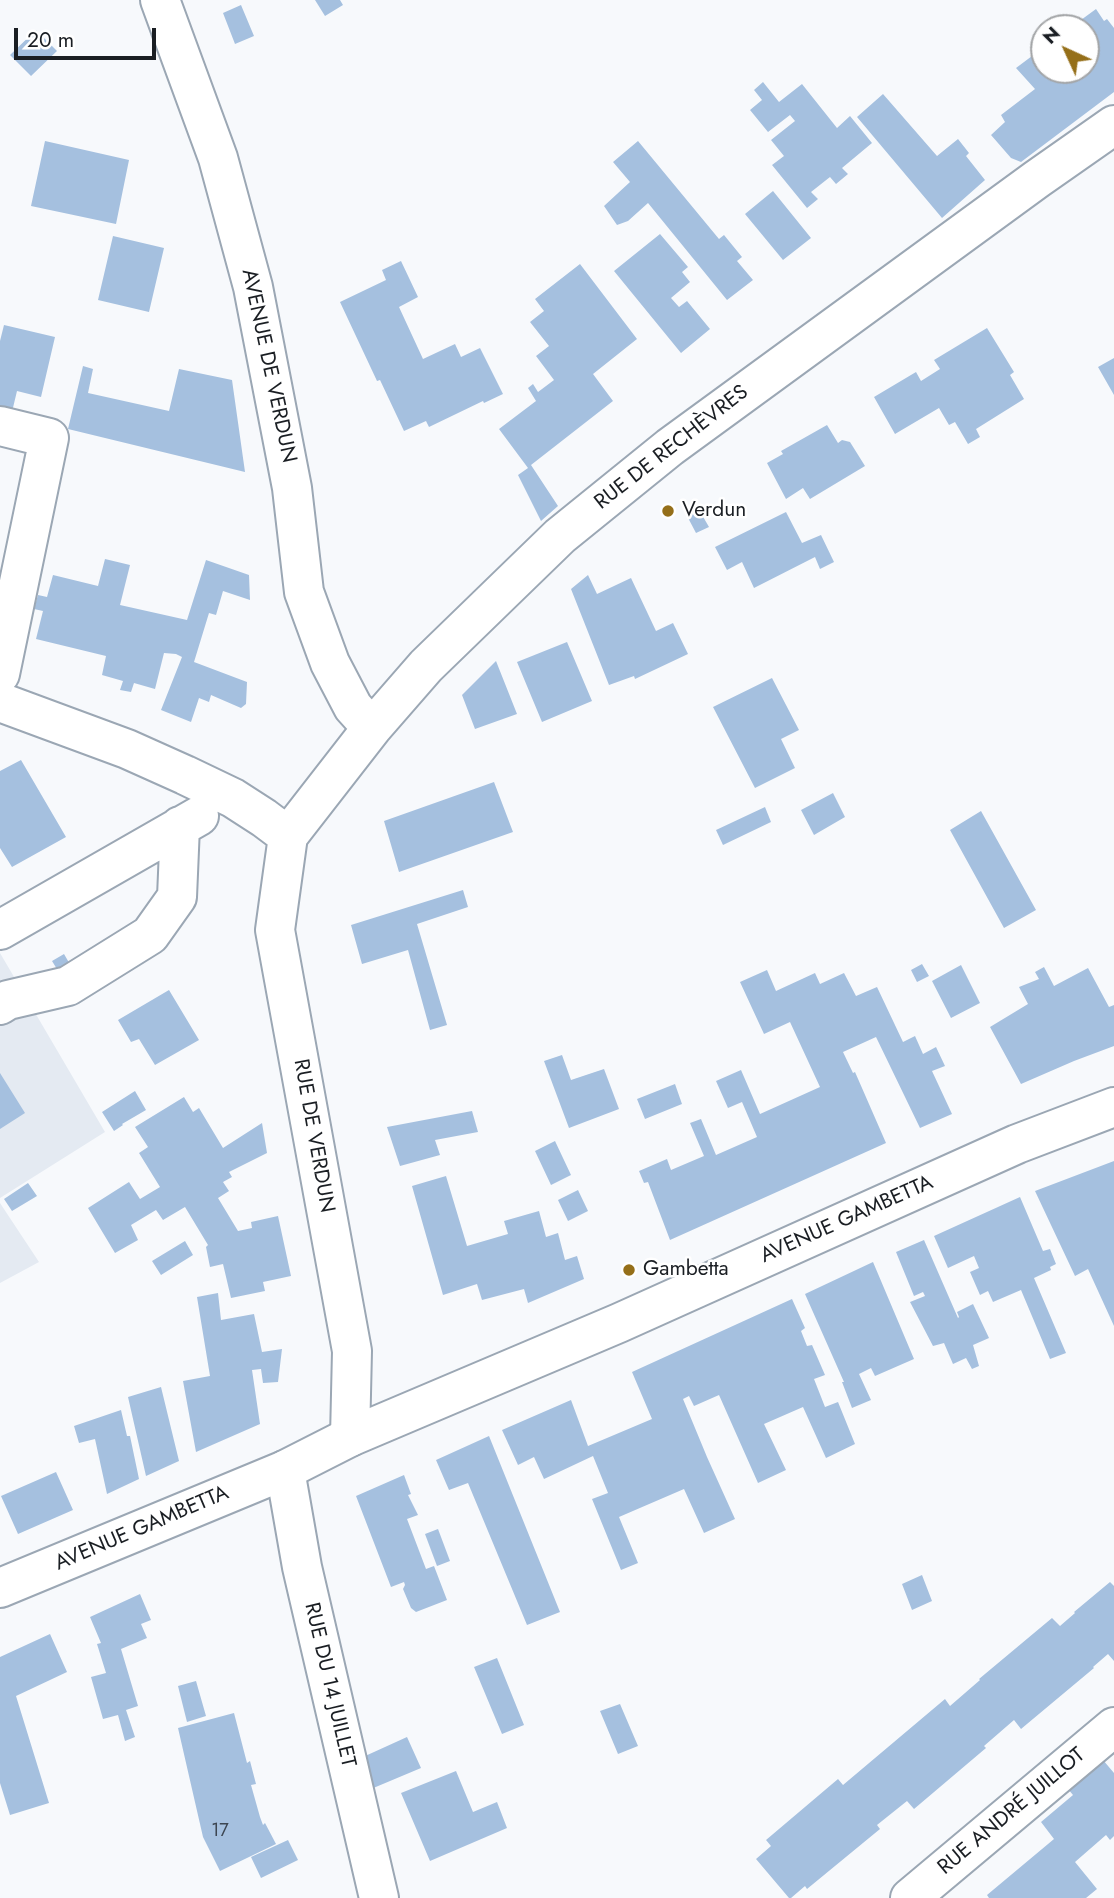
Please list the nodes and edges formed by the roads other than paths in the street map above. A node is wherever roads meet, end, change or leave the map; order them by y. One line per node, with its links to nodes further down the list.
1 (160, 0): 6 (street, AVENUE DE VERDUN)
2 (1114, 125): 6 (street, RUE DE RECHÈVRES)
3 (0, 426): 4 (street)
4 (0, 674)
5 (0, 702): 7 (street)
6 (372, 728): 9 (street, RUE DE RECHÈVRES)
7 (233, 798): 8 (street); 9 (street)
8 (180, 826): 10 (street); 11 (street)
9 (288, 836): 13 (street, RUE DE VERDUN)
10 (0, 930)
11 (0, 1005)
12 (1114, 1107): 13 (street, AVENUE GAMBETTA)
13 (350, 1437): 14 (street, AVENUE GAMBETTA)
14 (285, 1470): 15 (street, AVENUE GAMBETTA); 17 (street, RUE DU 14 JUILLET)
15 (0, 1588)
16 (1114, 1727): 18 (street, RUE ANDRÉ JUILLOT)
17 (379, 1898)
18 (911, 1898)

